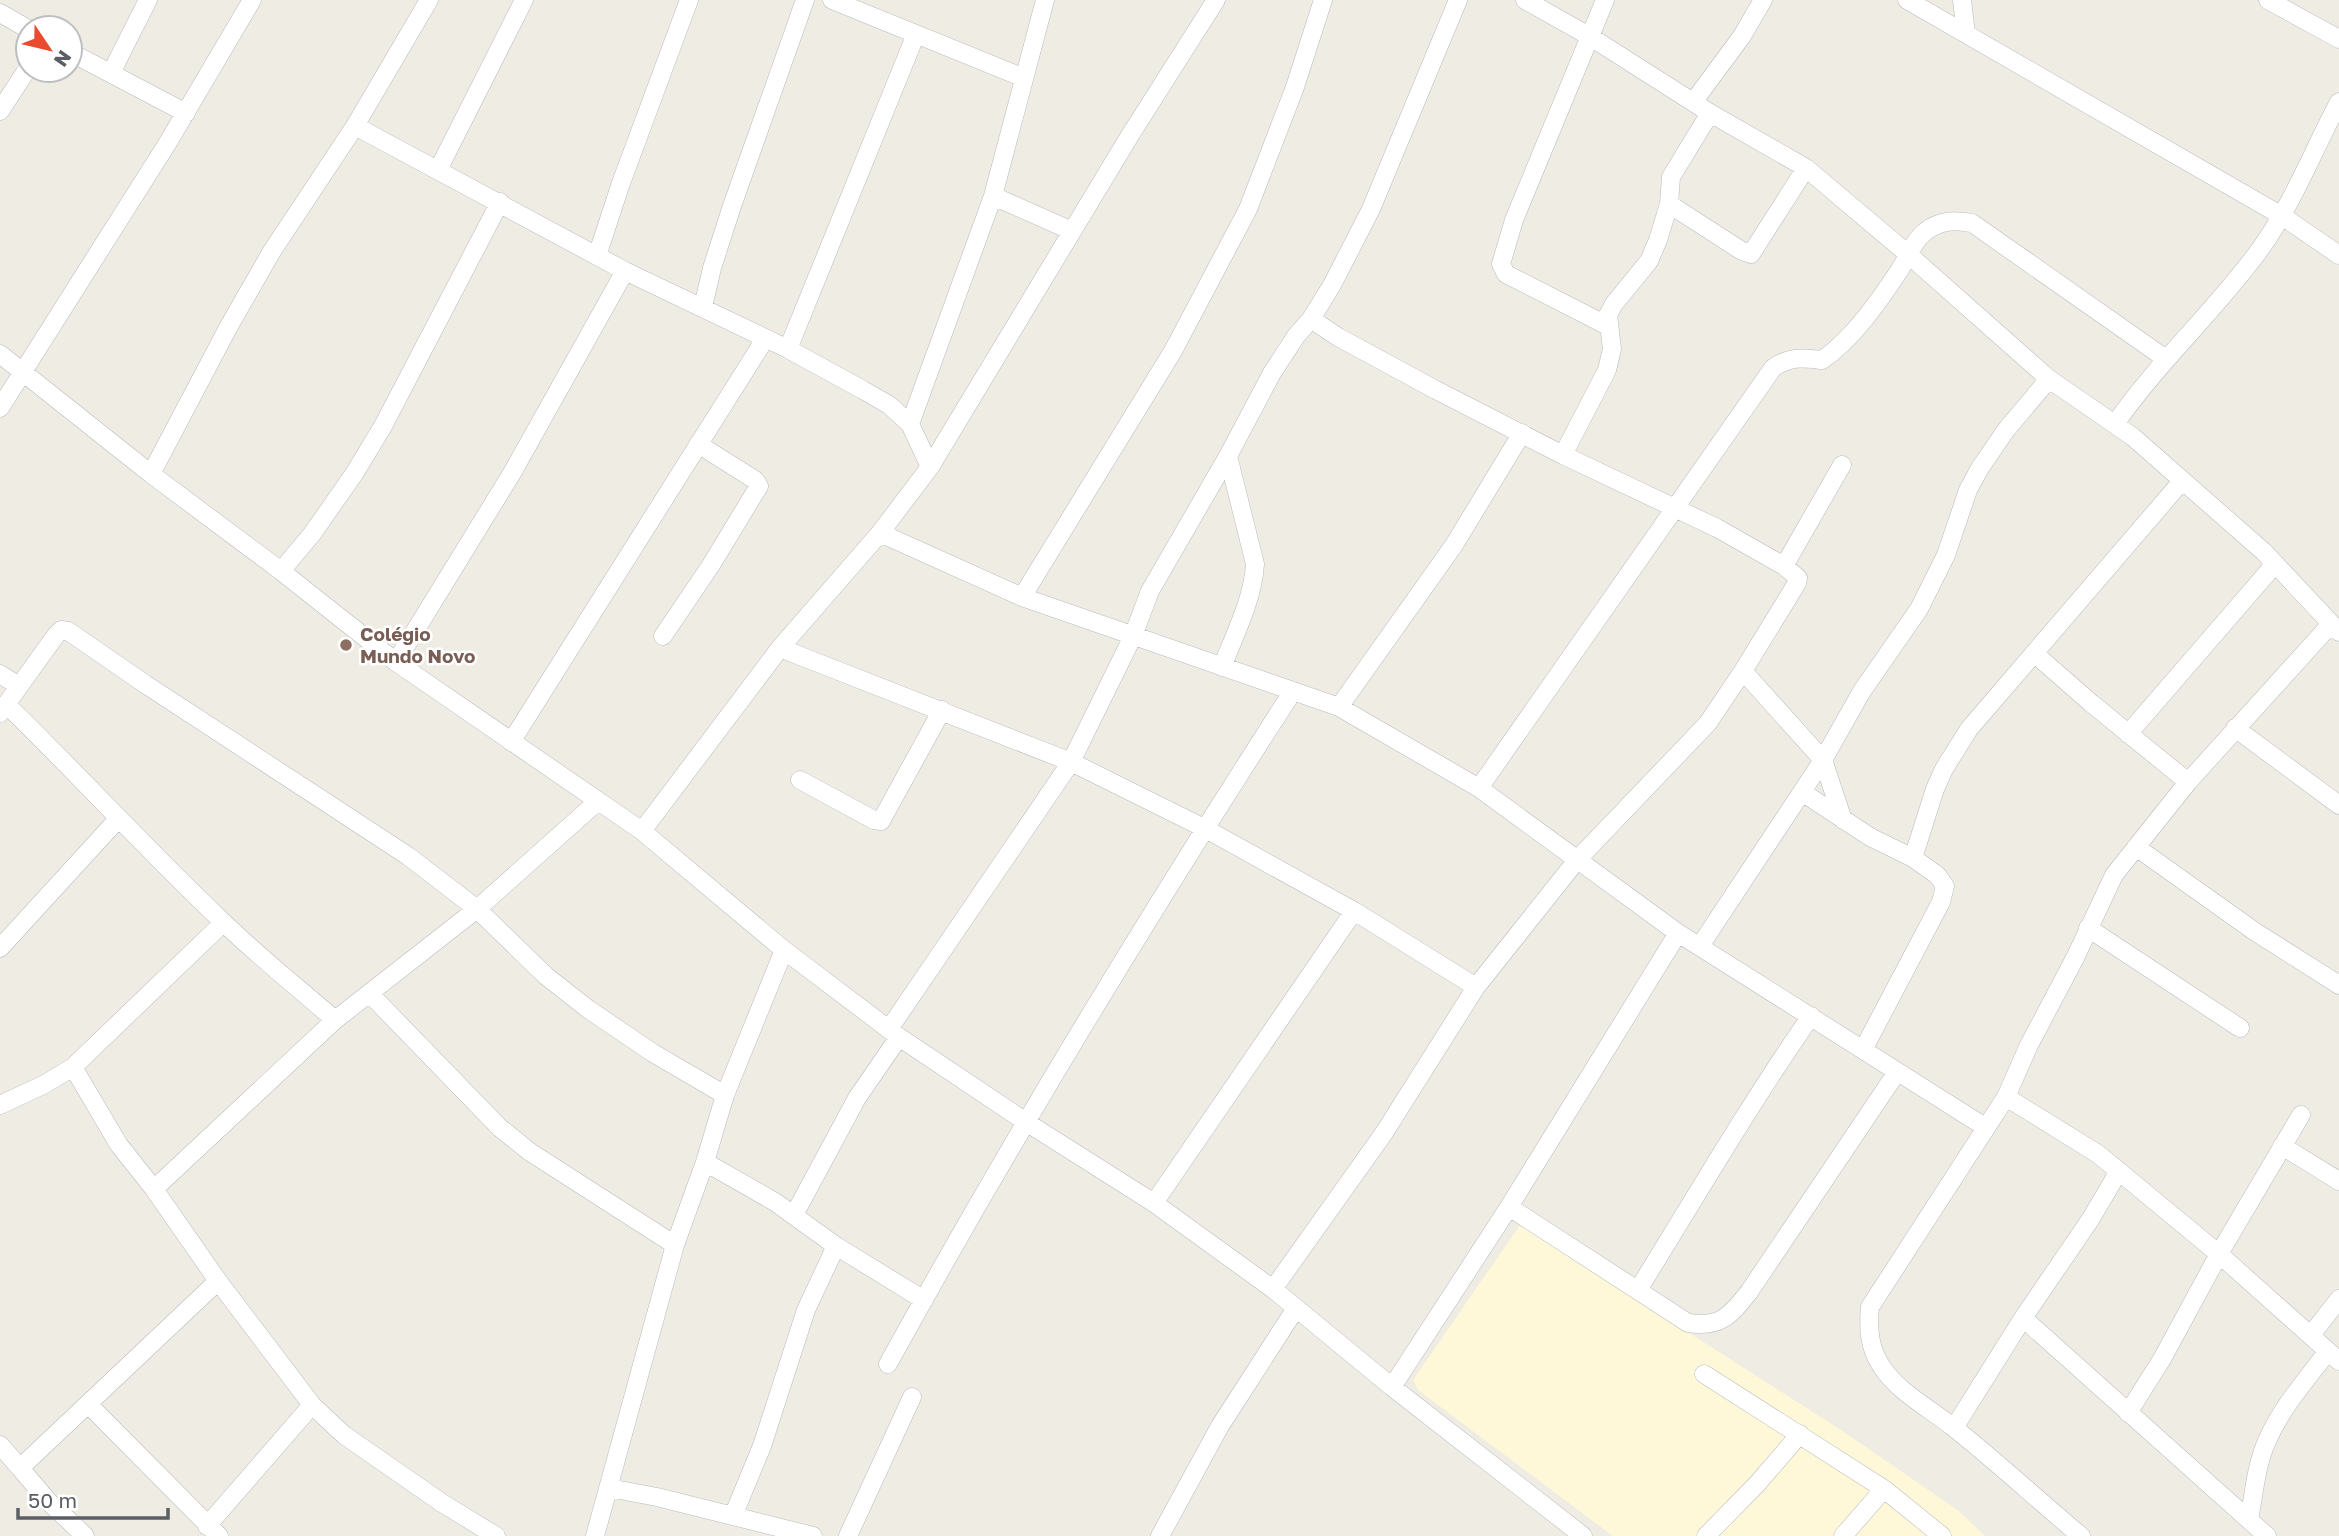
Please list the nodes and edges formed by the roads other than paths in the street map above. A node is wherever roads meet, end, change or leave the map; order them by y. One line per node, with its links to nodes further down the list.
1 (148, 0): 23 (street)
2 (252, 0): 29 (street)
3 (429, 0): 31 (street)
4 (524, 0): 33 (street)
5 (689, 0): 41 (street)
6 (805, 0): 43 (street)
7 (832, 0): 18 (street)
8 (1045, 0): 24 (street)
9 (1216, 0): 38 (street)
10 (1323, 0): 68 (street)
11 (1458, 0): 44 (street)
12 (1525, 0): 20 (street)
13 (1605, 0): 20 (street)
14 (1763, 0): 26 (street)
15 (1907, 0): 19 (street)
16 (1962, 0): 19 (street)
17 (2268, 0): 21 (street)
18 (916, 34): 24 (street); 47 (street)
19 (1966, 34): 37 (street)
20 (1589, 36): 26 (street); 45 (street)
21 (2339, 39)
22 (84, 59): 23 (street)
23 (111, 73): 29 (street)
24 (1024, 78): 34 (street)
25 (18, 84): 28 (street)
26 (1694, 101): 30 (street)
27 (2339, 102): 37 (street)
28 (0, 111)
29 (186, 113): 50 (street)
30 (1710, 113): 32 (street); 36 (street)
31 (355, 126): 33 (street); 61 (street)
32 (1805, 168): 36 (street); 39 (street)
33 (438, 170): 35 (street)
34 (993, 196): 38 (street); 53 (street)
35 (500, 202): 41 (street); 67 (street)
36 (1668, 204): 45 (street)
37 (2282, 216): 40 (street); 49 (street)
38 (1072, 231): 60 (street)
39 (1909, 255): 49 (street); 51 (street); 63 (street)
40 (2339, 255)
41 (597, 256): 42 (street)
42 (625, 271): 43 (street); 74 (street)
43 (703, 307): 46 (street)
44 (1311, 319): 55 (street); 58 (street)
45 (1608, 326): 57 (street)
46 (765, 339): 47 (street); 56 (street)
47 (788, 349): 53 (street)
48 (0, 354): 50 (street)
49 (2166, 359): 54 (street)
50 (24, 371): 52 (street); 61 (street)
51 (2049, 379): 54 (street); 86 (street)
52 (0, 408)
53 (910, 424): 60 (street)
54 (2115, 424): 62 (street)
55 (1522, 433): 57 (street); 80 (street)
56 (698, 444): 70 (street); 85 (street)
57 (1563, 455): 63 (street)
58 (1228, 456): 71 (street); 75 (street)
59 (1842, 465): 66 (street)
60 (930, 467): 64 (street)
61 (151, 474): 67 (street)
62 (2182, 481): 65 (street); 73 (street)
63 (1674, 508): 66 (street); 90 (street)
64 (880, 533): 68 (street); 72 (street)
65 (2275, 564): 69 (street); 84 (street)
66 (1784, 566): 76 (street)
67 (281, 571): 74 (street)
68 (1022, 597): 71 (street)
69 (2335, 628): 83 (street)
70 (663, 636)
71 (1133, 636): 75 (street); 87 (street)
72 (780, 648): 82 (street); 97 (street)
73 (2035, 654): 84 (street); 99 (street)
74 (396, 662): 85 (street)
75 (1222, 667): 79 (street)
76 (1743, 671): 86 (street); 100 (street)
77 (0, 674): 78 (street)
78 (19, 686): 81 (street); 101 (street)
79 (1293, 691): 80 (street); 96 (street)
80 (1339, 707): 90 (street)
81 (3, 709): 94 (street)
82 (942, 710): 87 (street); 88 (street)
83 (2235, 728): 89 (street); 93 (street)
84 (2128, 734): 89 (street)
85 (511, 742): 92 (street)
86 (1823, 760): 91 (street); 95 (street)
87 (1071, 762): 96 (street); 115 (street)
88 (800, 780)
89 (2188, 782): 98 (street)
90 (1479, 788): 100 (street)
91 (1802, 792): 95 (street); 106 (street)
92 (597, 802): 97 (street); 101 (street)
93 (2339, 805)
94 (118, 819): 103 (street); 107 (street)
95 (1843, 820): 99 (street)
96 (1204, 828): 102 (street); 123 (street)
97 (642, 831): 108 (street)
98 (2136, 847): 104 (street); 109 (street)
99 (1913, 858): 116 (street)
100 (1577, 860): 105 (street); 110 (street)
101 (477, 909): 111 (street); 119 (street)
102 (1354, 911): 110 (street); 130 (street)
103 (223, 923): 113 (street); 117 (street)
104 (2088, 928): 114 (street); 120 (street)
105 (1678, 933): 106 (street); 131 (street)
106 (1700, 946): 112 (street)
107 (0, 948)
108 (784, 950): 115 (street); 119 (street)
109 (2339, 985)
110 (1476, 986): 137 (street)
111 (370, 994): 113 (street); 133 (street)
112 (1811, 1016): 116 (street); 138 (street)
113 (335, 1020): 129 (street)
114 (2240, 1028)
115 (894, 1033): 123 (street); 132 (street)
116 (1863, 1050): 118 (street)
117 (73, 1067): 121 (street); 129 (street)
118 (1897, 1072): 124 (street); 138 (street)
119 (725, 1095): 126 (street)
120 (2006, 1097): 124 (street); 127 (street)
121 (0, 1105)
122 (2301, 1115): 125 (street)
123 (1026, 1122): 130 (street); 140 (street)
124 (1985, 1127): 152 (street)
125 (2282, 1146): 128 (street); 135 (street)
126 (705, 1162): 132 (street); 133 (street)
127 (2119, 1171): 135 (street); 142 (street)
128 (2339, 1181)
129 (154, 1189): 136 (street)
130 (1154, 1203): 137 (street)
131 (1509, 1207): 138 (street); 147 (street)
132 (794, 1215): 134 (street)
133 (675, 1245): 156 (street)
134 (836, 1246): 140 (street); 158 (street)
135 (2219, 1254): 143 (street); 151 (street)
136 (218, 1281): 149 (street); 150 (street)
137 (1273, 1289): 141 (street)
138 (1638, 1290)
139 (2339, 1299): 143 (street)
140 (923, 1300): 145 (street)
141 (1296, 1308): 147 (street); 166 (street)
142 (2023, 1318): 151 (street); 152 (street)
143 (2311, 1335): 144 (street)
144 (2334, 1356): 159 (street)
145 (888, 1364)
146 (1704, 1374): 153 (street)
147 (1392, 1387): 167 (street)
148 (912, 1397): 165 (street)
149 (89, 1404): 155 (street); 160 (street)
150 (312, 1405): 160 (street); 162 (street)
151 (2128, 1413): 159 (street)
152 (1954, 1428): 171 (street)
153 (1800, 1434): 157 (street); 168 (street)
154 (0, 1445): 155 (street)
155 (20, 1468): 161 (street)
156 (609, 1488): 158 (street); 163 (street)
157 (1884, 1489): 169 (street); 170 (street)
158 (733, 1516): 164 (street)
159 (2249, 1520): 172 (street)
160 (213, 1531)
161 (85, 1536)
162 (496, 1536)
163 (595, 1536)
164 (813, 1536)
165 (848, 1536)
166 (1160, 1536)
167 (1583, 1536)
168 (1706, 1536)
169 (1843, 1536)
170 (1942, 1536)
171 (2081, 1536)
172 (2267, 1536)

